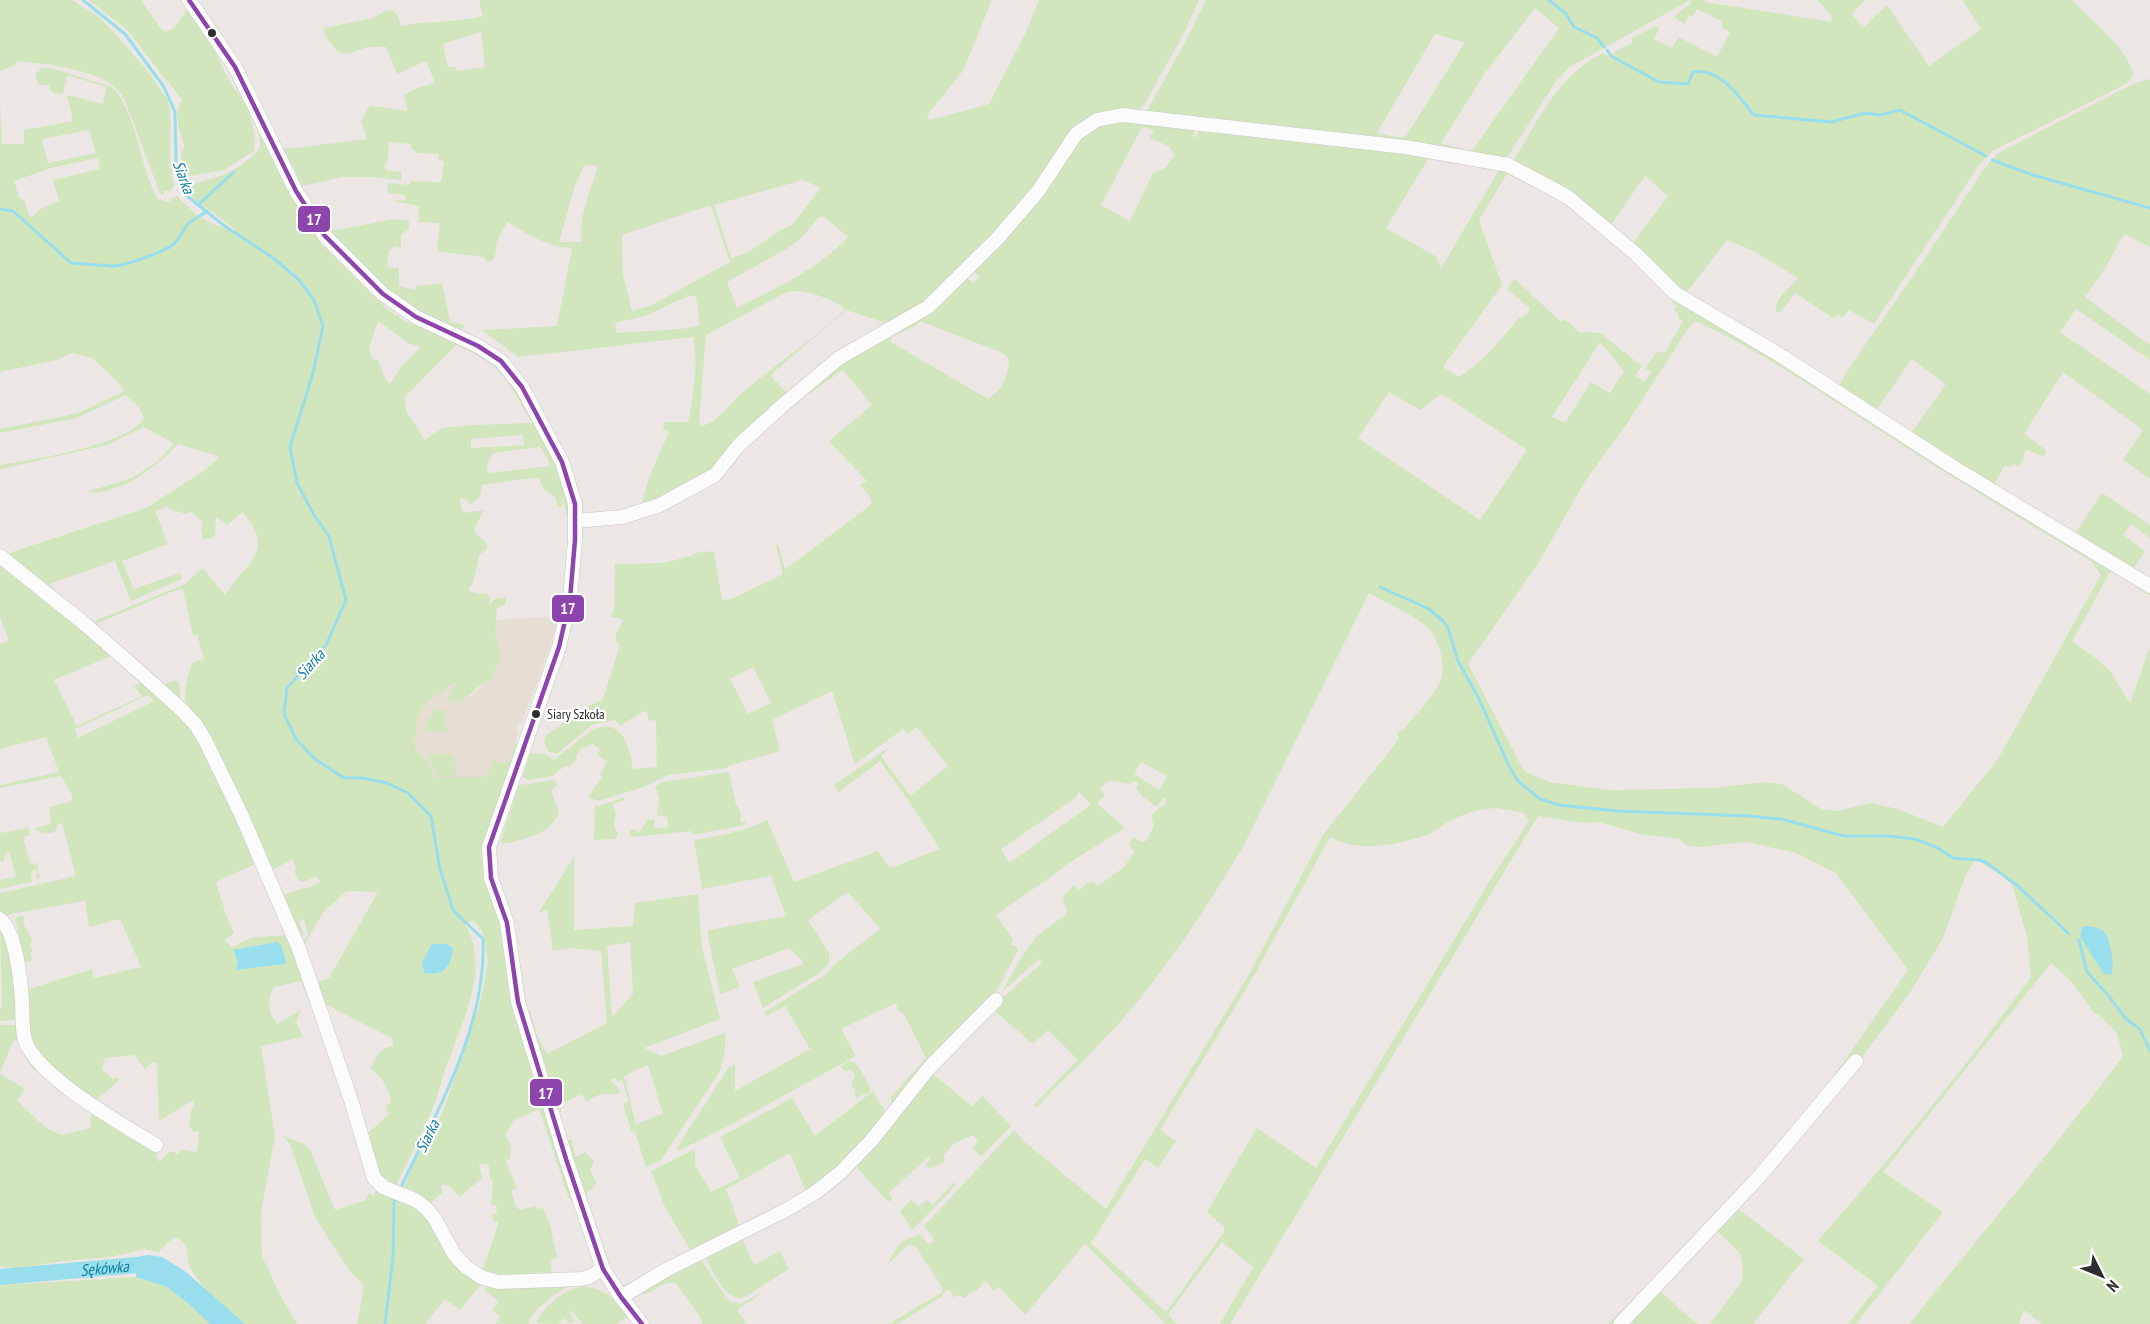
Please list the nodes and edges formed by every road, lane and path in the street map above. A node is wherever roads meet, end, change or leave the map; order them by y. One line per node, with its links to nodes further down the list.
1 (192, 1): 2 (street)
2 (575, 521): 4 (street); 9 (street)
3 (0, 556): 9 (street)
4 (2150, 586)
5 (0, 919): 8 (street)
6 (996, 1000): 10 (street)
7 (1856, 1061): 12 (street)
8 (156, 1145)
9 (603, 1269): 10 (street)
10 (621, 1297): 11 (street)
11 (642, 1324)
12 (1620, 1324)

